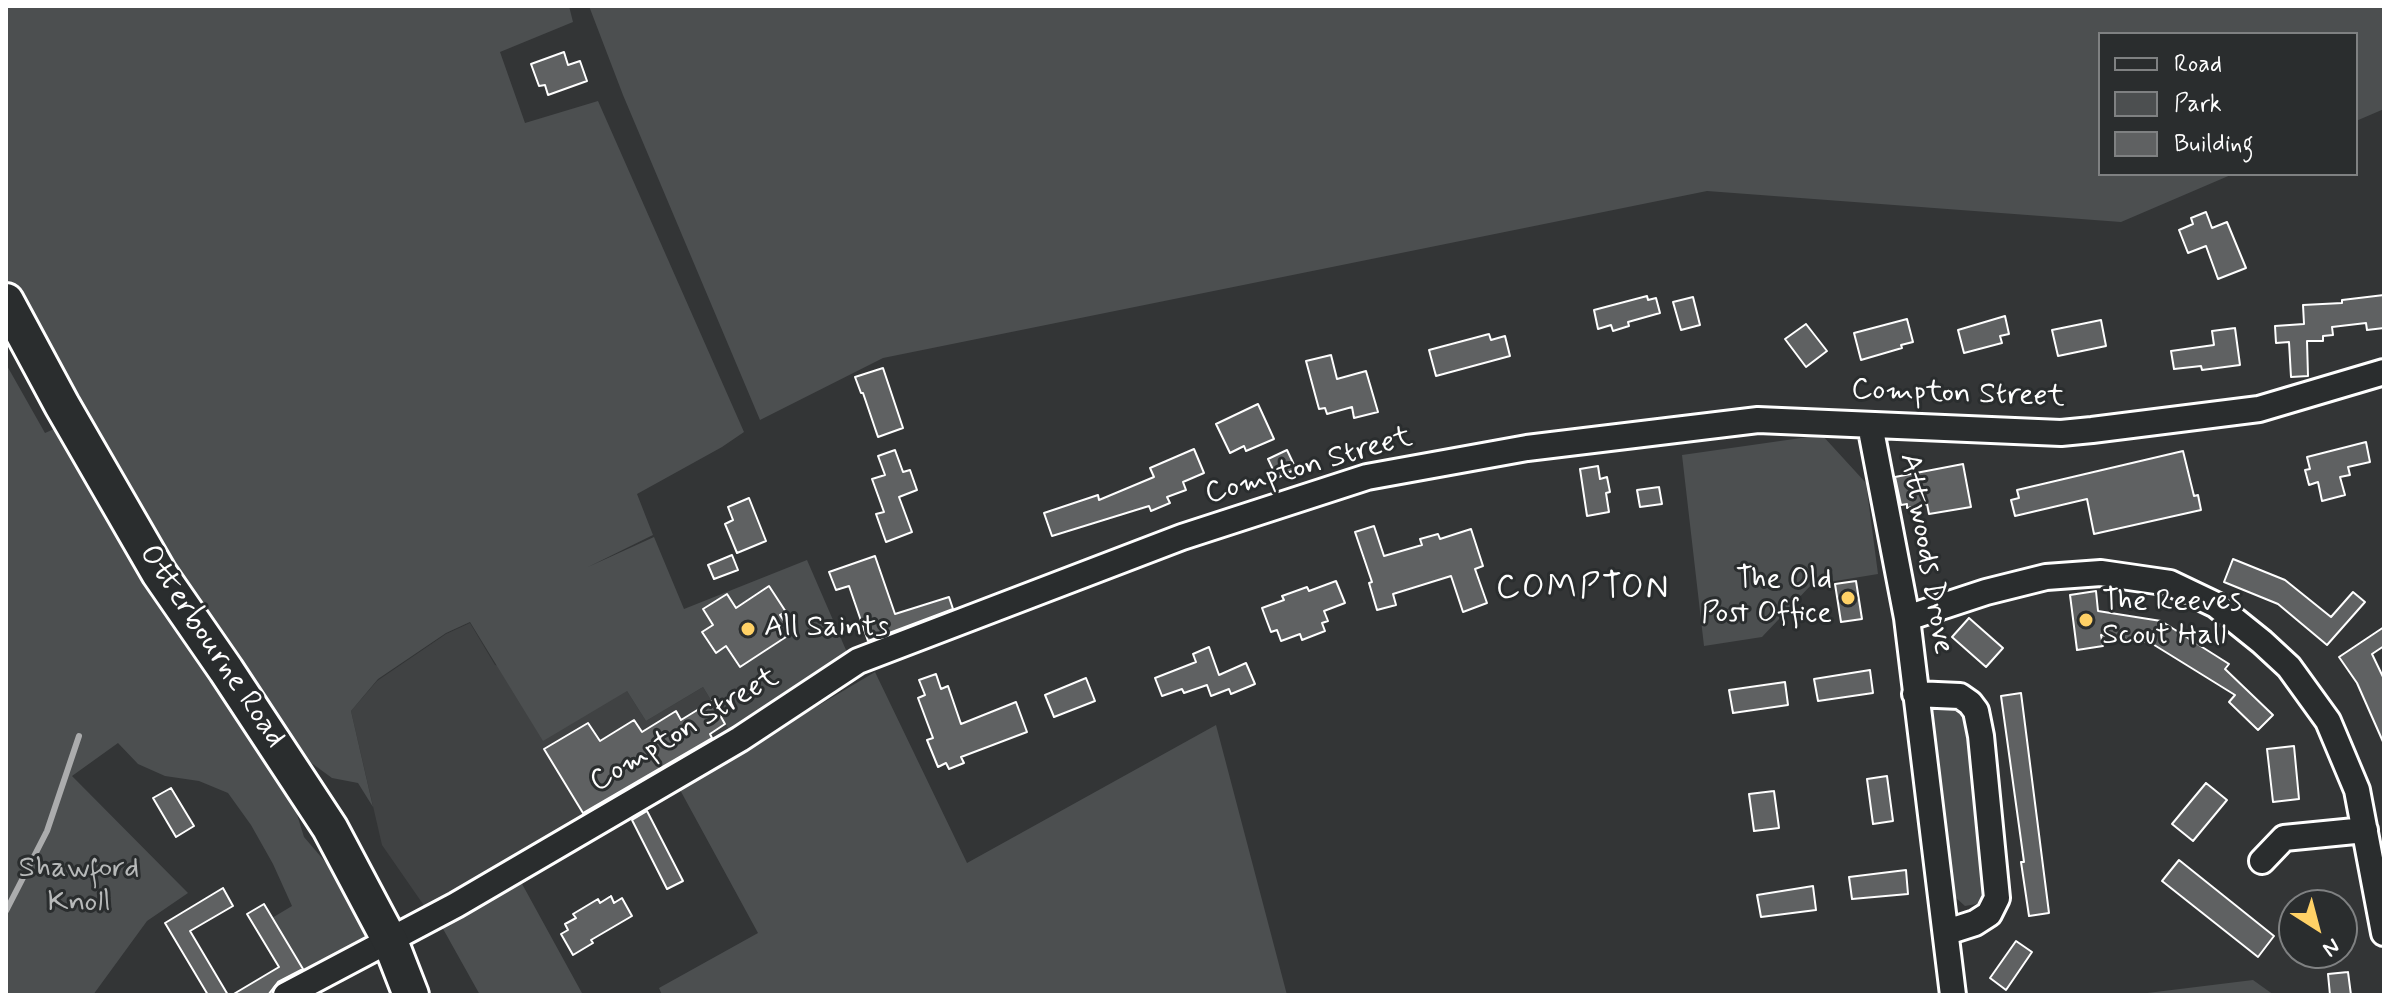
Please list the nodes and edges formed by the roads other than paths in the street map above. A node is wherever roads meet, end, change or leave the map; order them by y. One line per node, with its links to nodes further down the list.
1 (6, 301): 10 (street, Otterbourne Road)
2 (2384, 372): 3 (street, Compton Street)
3 (1870, 425): 4 (street, Attwoods Drove); 10 (street, Compton Street)
4 (1907, 618): 5 (street, Attwoods Drove); 6 (street)
5 (1915, 694): 8 (street, Attwoods Drove); 8 (street, Attwoods Drove)
6 (2365, 830): 7 (street); 9 (street)
7 (2262, 861)
8 (1947, 932): 13 (street, Attwoods Drove)
9 (2384, 933)
10 (390, 941): 11 (street, Compton Street); 12 (street, Otterbourne Road)
11 (286, 995)
12 (411, 995)
13 (1953, 995)

